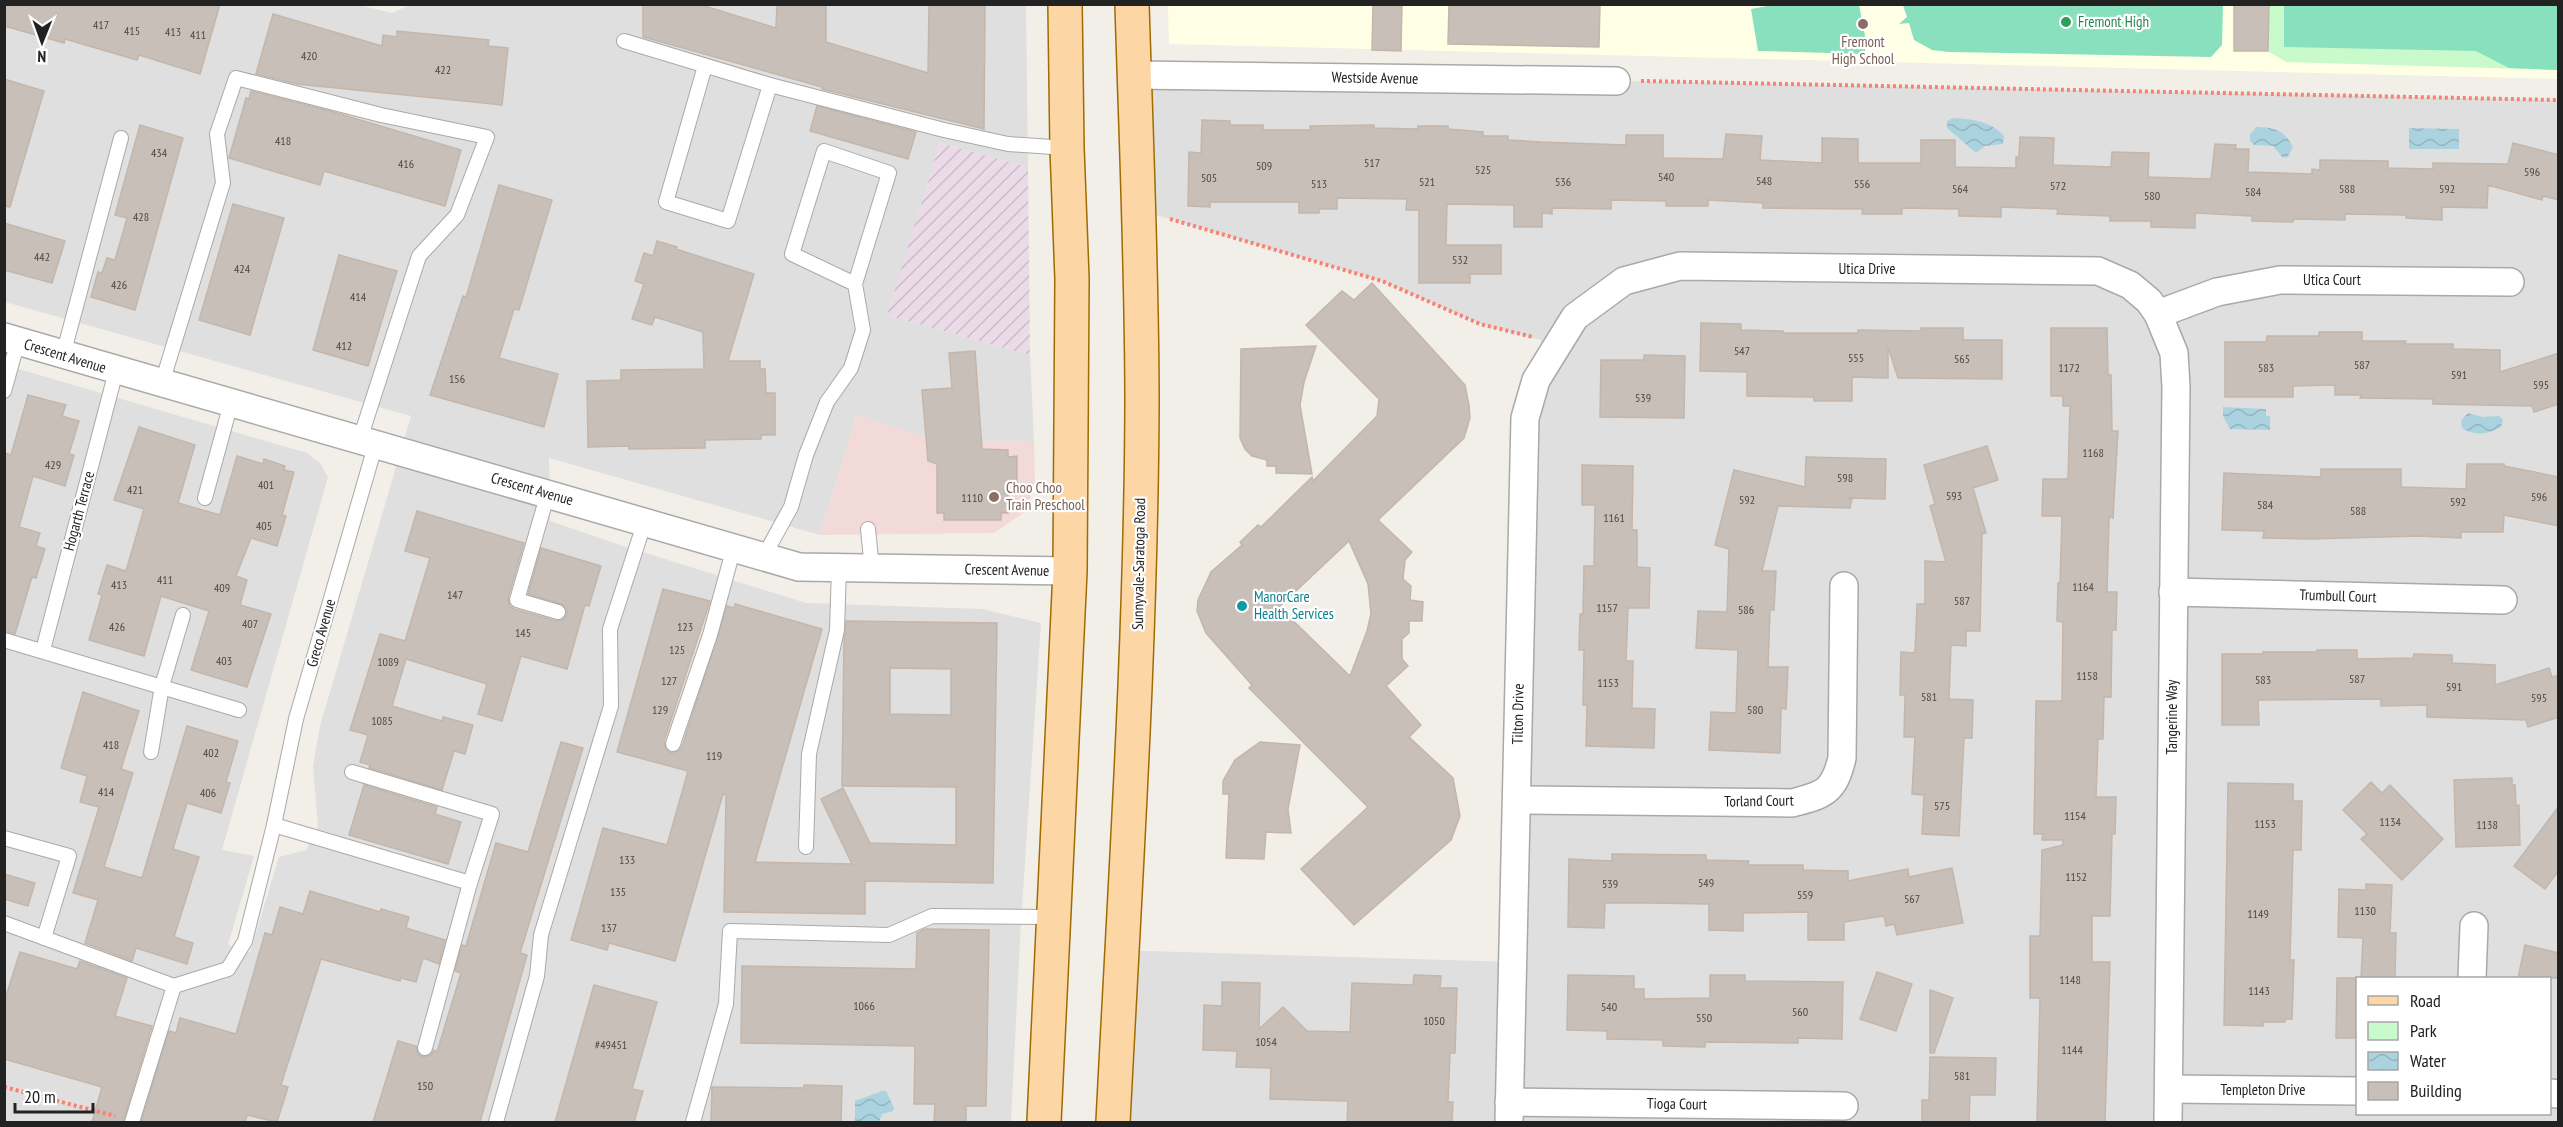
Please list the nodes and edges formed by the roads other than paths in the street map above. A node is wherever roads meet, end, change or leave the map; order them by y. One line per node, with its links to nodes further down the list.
1 (1065, 4): 9 (main road)
2 (1132, 4): 5 (main road, Sunnyvale-Saratoga Road)
3 (624, 40): 4 (lane)
4 (705, 66): 7 (lane); 7 (lane)
5 (1134, 75): 6 (street, Westside Avenue); 62 (main road, Sunnyvale-Saratoga Road)
6 (1616, 81)
7 (770, 85): 9 (lane)
8 (121, 138): 15 (lane)
9 (1067, 148): 29 (main road)
10 (2510, 282): 12 (street, Utica Court)
11 (855, 284): 11 (lane); 26 (lane)
12 (2158, 314): 13 (street, Utica Drive); 31 (street, Tangerine Way)
13 (1575, 317): 42 (street, Tilton Drive)
14 (11, 339): 15 (street, Crescent Avenue); 18 (lane)
15 (63, 355): 16 (street, Crescent Avenue)
16 (116, 371): 17 (street, Crescent Avenue); 36 (lane, Hogarth Terrace)
17 (162, 383): 19 (street, Crescent Avenue); 20 (lane, Greco Avenue)
18 (4, 391)
19 (231, 403): 20 (street, Crescent Avenue); 22 (lane)
20 (368, 441): 21 (street, Crescent Avenue); 43 (lane, Greco Avenue)
21 (548, 493): 23 (street, Crescent Avenue); 33 (lane)
22 (205, 498)
23 (645, 521): 25 (street, Crescent Avenue); 59 (lane)
24 (868, 529): 28 (lane)
25 (734, 547): 26 (street, Crescent Avenue); 39 (lane)
26 (764, 556): 27 (street, Crescent Avenue)
27 (839, 568): 28 (street, Crescent Avenue); 45 (lane)
28 (872, 569): 29 (street, Crescent Avenue)
29 (1070, 571): 47 (main road)
30 (1844, 586): 42 (street, Torland Court)
31 (2173, 592): 32 (street, Trumbull Court); 54 (street, Tangerine Way)
32 (2503, 600)
33 (558, 612)
34 (183, 615): 37 (lane)
35 (4, 640): 36 (lane)
36 (43, 650): 37 (lane)
37 (162, 686): 38 (lane); 40 (lane)
38 (238, 710)
39 (673, 744)
40 (152, 752)
41 (352, 772): 46 (lane)
42 (1516, 800): 57 (street, Tilton Drive)
43 (274, 825): 46 (lane); 52 (lane, Greco Avenue)
44 (4, 838): 50 (lane)
45 (806, 847)
46 (470, 883): 53 (lane)
47 (1054, 917): 60 (lane); 61 (main road)
48 (4, 923): 50 (lane)
49 (2474, 926): 51 (street)
50 (45, 938): 52 (lane)
51 (2472, 977)
52 (174, 986): 58 (lane)
53 (425, 1048)
54 (2169, 1089): 55 (street, Templeton Drive); 63 (street, Tangerine Way)
55 (2356, 1091)
56 (1844, 1106): 57 (street, Tioga Court)
57 (1509, 1112)
58 (133, 1121)
59 (496, 1122)
60 (693, 1122)
61 (1044, 1122)
62 (1113, 1122)
63 (2168, 1122)

